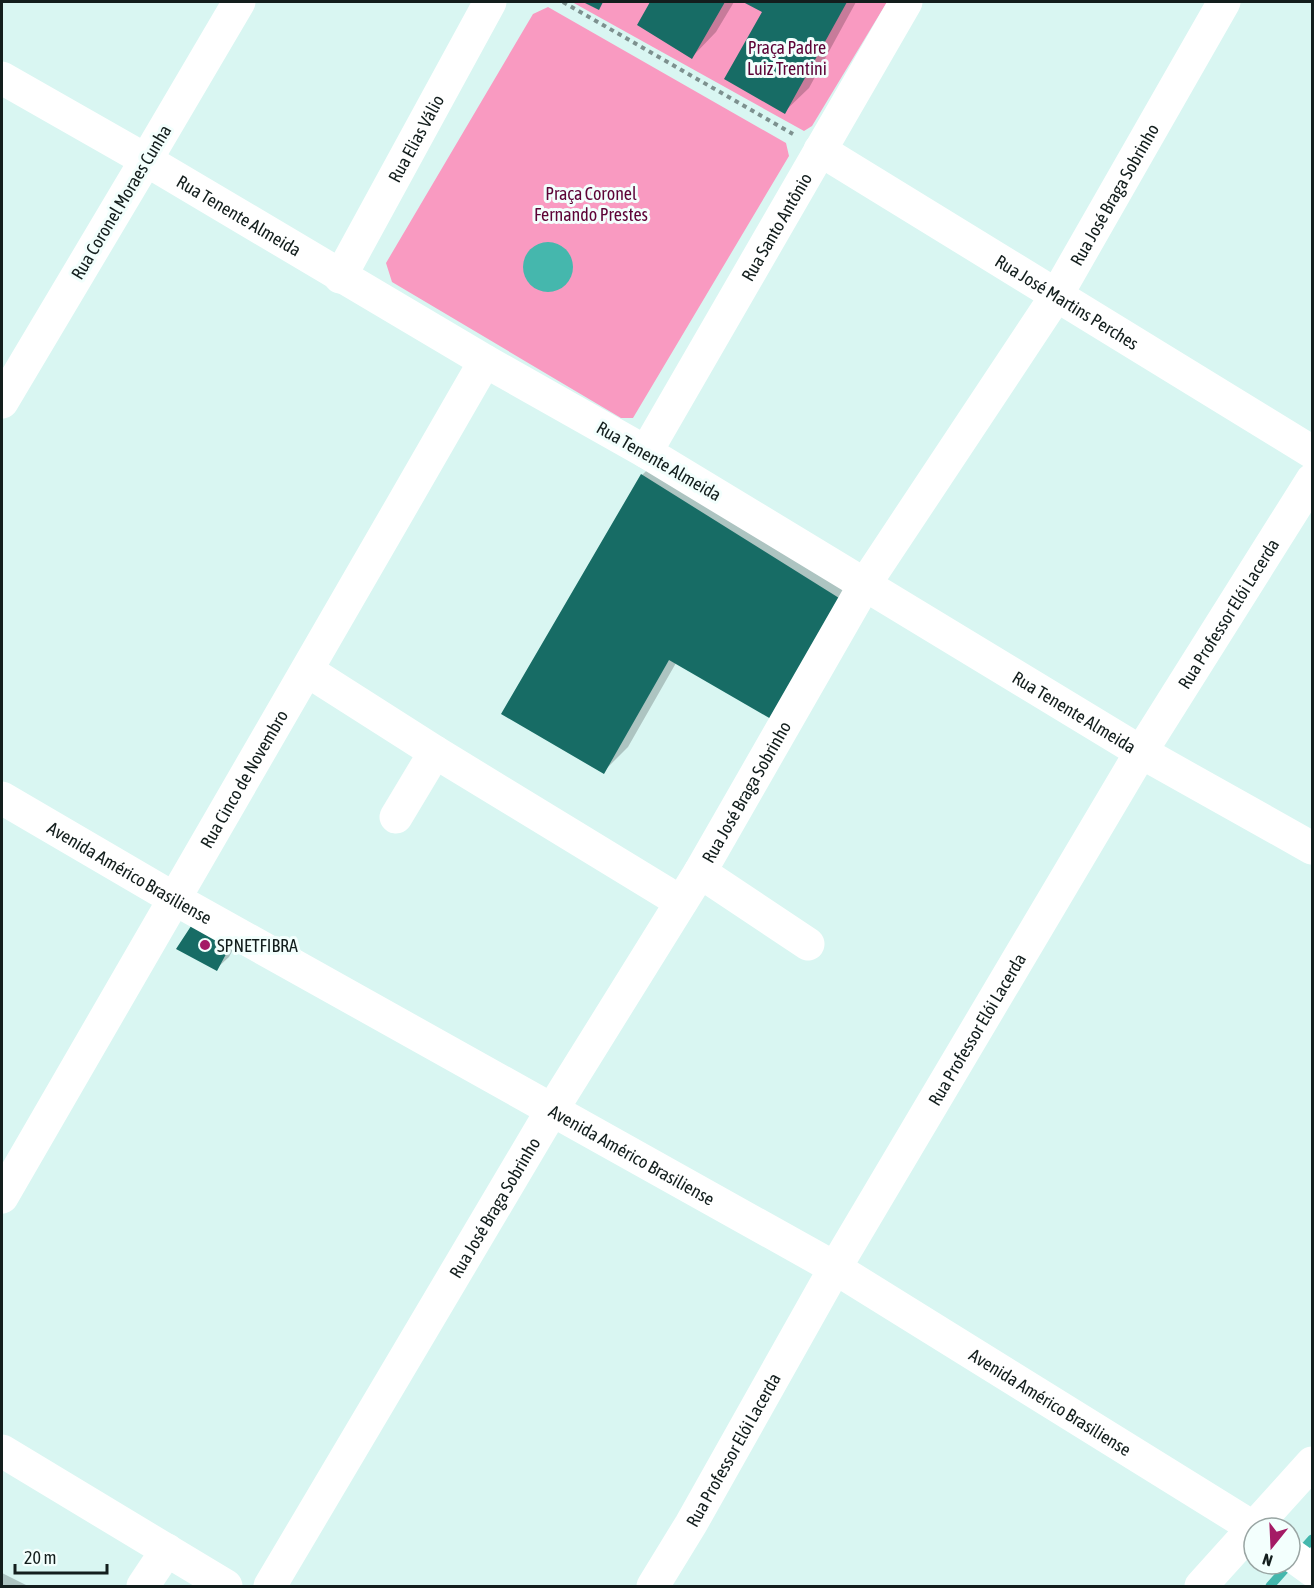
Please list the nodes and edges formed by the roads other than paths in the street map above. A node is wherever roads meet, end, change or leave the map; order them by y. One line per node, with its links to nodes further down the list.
1 (239, 2): 7 (street, Rua Coronel Moraes Cunha)
2 (490, 2): 8 (street, Rua Elias Válio)
3 (906, 2): 6 (street, Rua Santo Antônio)
4 (1224, 2): 9 (street, Rua José Braga Sobrinho)
5 (2, 78): 7 (street, Rua Tenente Almeida)
6 (820, 150): 9 (street, Rua José Martins Perches); 12 (street, Rua Santo Antônio)
7 (146, 160): 8 (street, Rua Tenente Almeida); 11 (street, Rua Coronel Moraes Cunha)
8 (340, 277): 10 (street, Rua Tenente Almeida)
9 (1056, 296): 13 (street, Rua José Martins Perches); 15 (street, Rua José Braga Sobrinho)
10 (485, 361): 12 (street, Rua Tenente Almeida); 16 (street, Rua Cinco de Novembro)
11 (2, 402)
12 (645, 452): 15 (street, Rua Tenente Almeida)
13 (1312, 452)
14 (1312, 480): 18 (street, Rua Professor Elói Lacerda)
15 (865, 584): 18 (street, Rua Tenente Almeida); 22 (street, Rua José Braga Sobrinho)
16 (308, 671): 17 (street); 23 (street, Rua Cinco de Novembro)
17 (435, 752): 20 (street); 24 (street)
18 (1141, 752): 21 (street, Rua Tenente Almeida); 28 (street, Rua Professor Elói Lacerda)
19 (2, 798): 23 (street, Avenida Américo Brasiliense)
20 (396, 817)
21 (1312, 848)
22 (700, 872): 24 (street, Rua José Braga Sobrinho); 25 (street)
23 (173, 898): 26 (street, Avenida Américo Brasiliense); 27 (street, Rua Cinco de Novembro)
24 (681, 902): 26 (street, Rua José Braga Sobrinho)
25 (808, 944)
26 (552, 1110): 28 (street, Avenida Américo Brasiliense); 37 (street, Rua José Braga Sobrinho)
27 (2, 1197)
28 (835, 1268): 32 (street, Avenida Américo Brasiliense); 38 (street, Rua Professor Elói Lacerda)
29 (2, 1451): 34 (street)
30 (1312, 1463): 31 (street)
31 (1265, 1516)
32 (1242, 1521)
33 (1242, 1541): 39 (street)
34 (167, 1550): 35 (street); 36 (street)
35 (143, 1587)
36 (226, 1587)
37 (270, 1587)
38 (653, 1587)
39 (1201, 1587)

